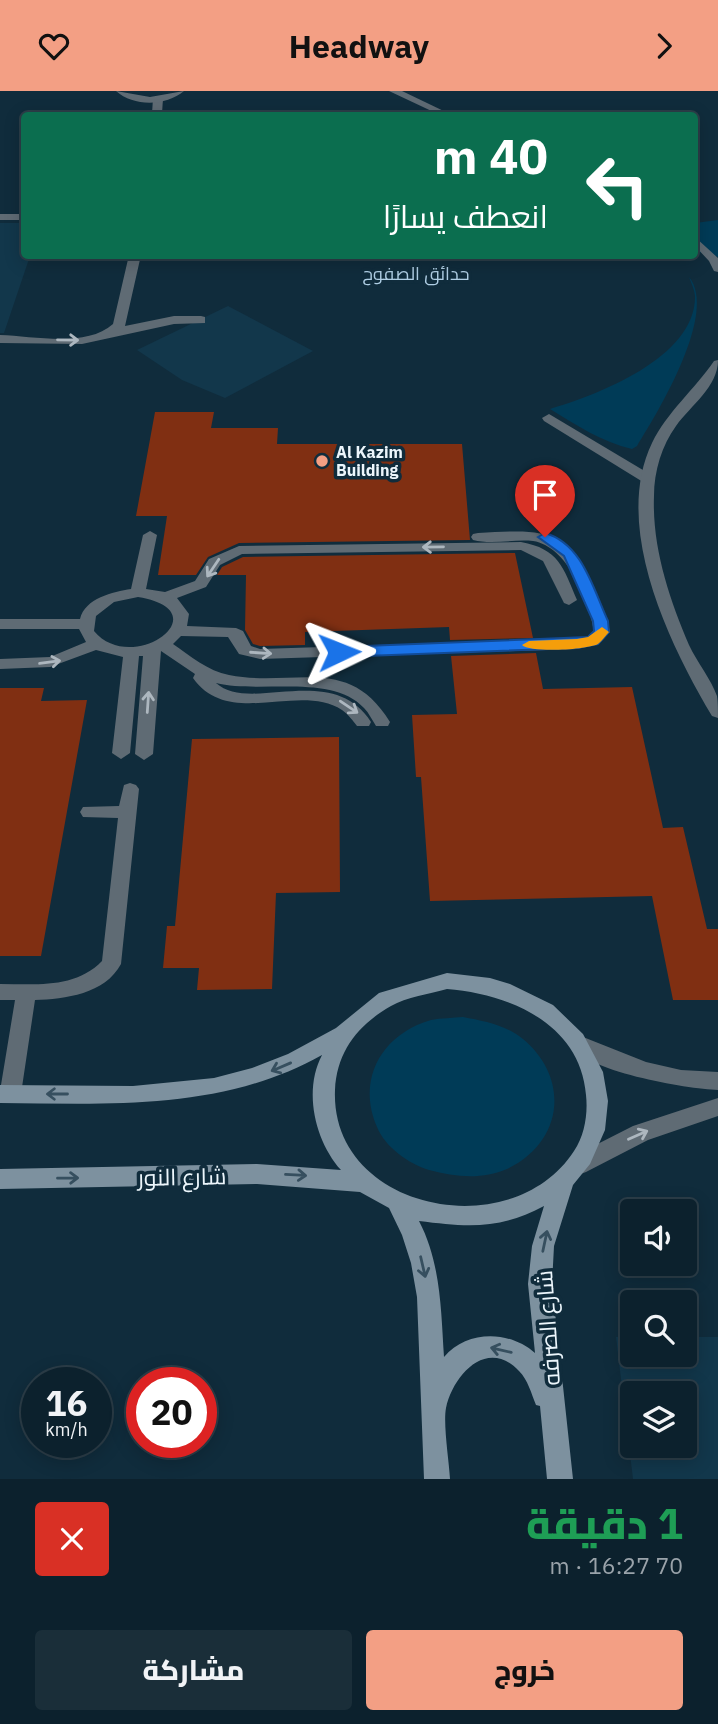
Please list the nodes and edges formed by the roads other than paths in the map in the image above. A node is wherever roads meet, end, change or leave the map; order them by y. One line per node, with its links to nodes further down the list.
1 (121, 91): 4 (street)
2 (179, 91): 4 (street)
3 (394, 91): 6 (street)
4 (158, 99): 5 (street)
5 (157, 112)
6 (440, 112)
7 (0, 217): 8 (street)
8 (21, 217)
9 (698, 243): 11 (street)
10 (134, 259): 13 (street)
11 (718, 269)
12 (201, 320): 13 (street)
13 (115, 331): 14 (street, one-way to 13)
14 (0, 339)
15 (718, 364): 17 (street)
16 (549, 418): 17 (street)
17 (648, 479): 31 (street)
18 (150, 535): 20 (street)
19 (478, 537): 25 (street, one-way to 19)
20 (138, 592): 21 (street); 24 (street)
21 (166, 597): 22 (street, one-way to 21); 25 (street)
22 (569, 600)
23 (0, 624): 24 (street)
24 (85, 624): 26 (street)
25 (179, 631): 27 (street)
26 (96, 644): 28 (street); 29 (street, one-way to 26)
27 (158, 647): 28 (street); 30 (street); 35 (street, one-way to 27)
28 (131, 653): 34 (street)
29 (0, 664)
30 (196, 669): 32 (street, one-way to 32); 33 (street)
31 (718, 712)
32 (363, 722)
33 (382, 722)
34 (121, 753)
35 (144, 754)
36 (130, 789): 38 (street)
37 (89, 812): 38 (street)
38 (128, 813): 39 (street)
39 (26, 991): 40 (street); 44 (street)
40 (0, 992)
41 (341, 1034): 42 (street); 44 (street, one-way to 44); 48 (street)
42 (578, 1043): 43 (street); 46 (street, شارع الصرفه)
43 (718, 1081)
44 (5, 1094)
45 (718, 1107): 46 (street, one-way to 45)
46 (571, 1173): 49 (street); 51 (street, شارع الصرفه, one-way to 46)
47 (0, 1179): 48 (street, شارع النور, one-way to 48)
48 (364, 1182): 49 (street)
49 (398, 1204): 50 (street, one-way to 50)
50 (434, 1412): 51 (street, one-way to 50); 52 (street)
51 (554, 1419): 53 (street, شارع الصرفه)
52 (437, 1479)
53 (560, 1479)

